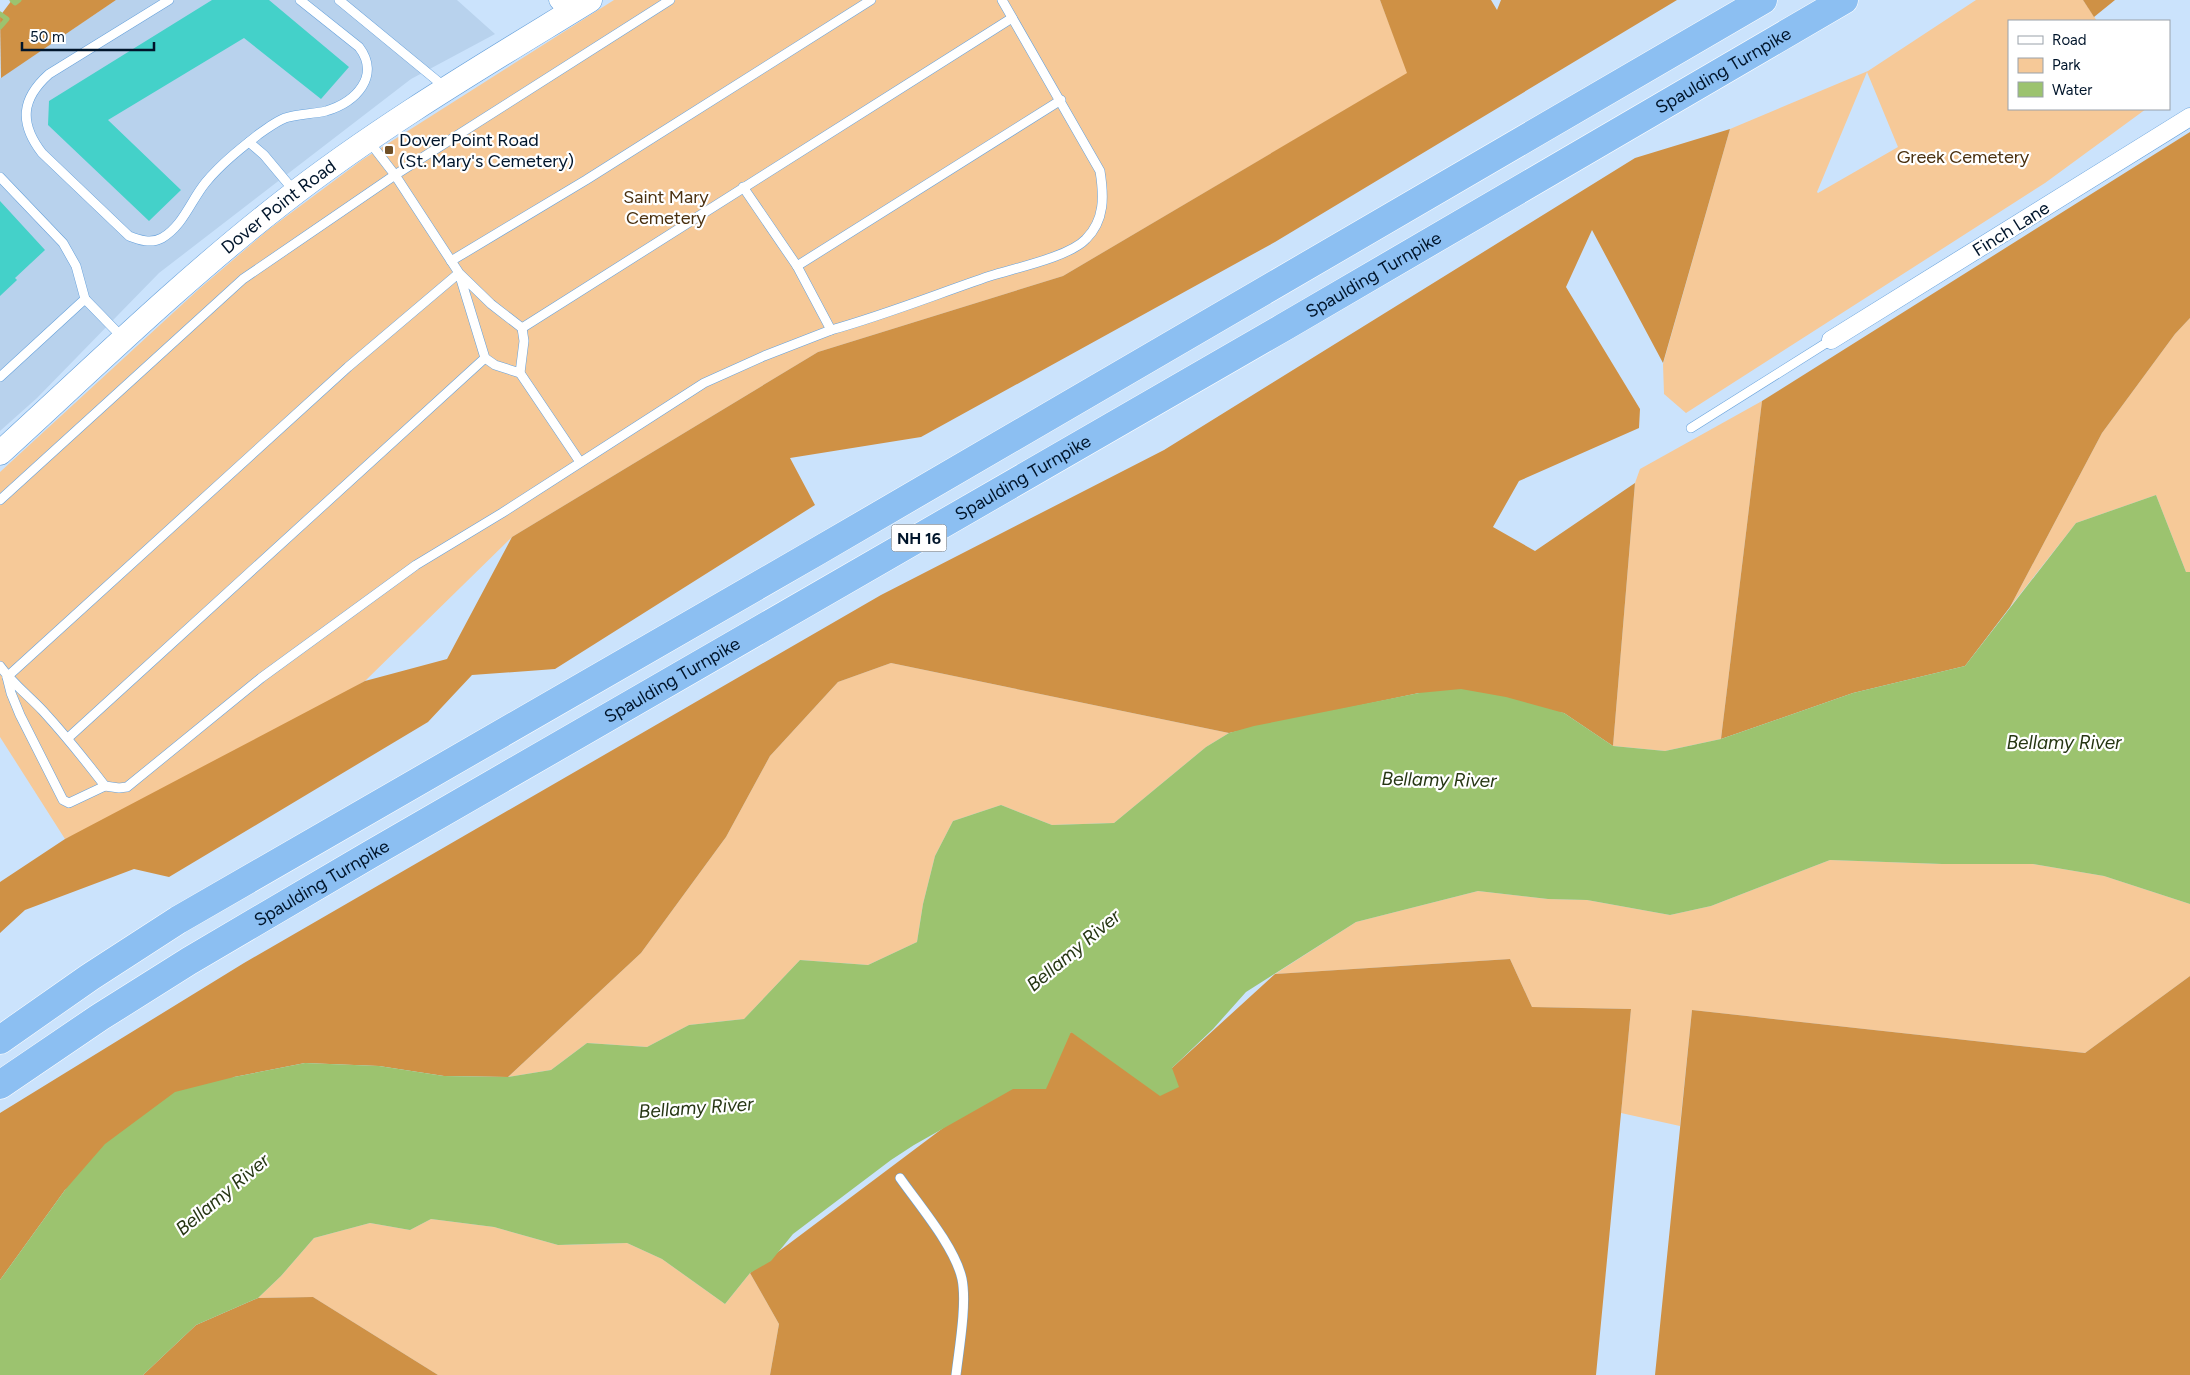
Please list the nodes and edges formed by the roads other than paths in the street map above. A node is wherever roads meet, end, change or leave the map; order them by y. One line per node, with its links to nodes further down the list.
1 (169, 0): 16 (lane)
2 (300, 0): 16 (lane)
3 (339, 0): 12 (lane)
4 (590, 0): 10 (main road, Dover Point Road)
5 (670, 0): 17 (lane)
6 (871, 0): 21 (lane)
7 (1002, 0): 11 (lane)
8 (1763, 0): 40 (highway, NH 16)
9 (1844, 0): 41 (highway, Spaulding Turnpike / NH 16)
10 (563, 6): 12 (main road, Dover Point Road)
11 (1012, 18): 13 (lane); 19 (lane)
12 (447, 88): 15 (main road, Dover Point Road)
13 (1061, 100): 22 (lane); 26 (lane)
14 (2190, 118): 28 (street, Finch Lane)
15 (368, 140): 17 (lane); 20 (main road, Dover Point Road)
16 (249, 142): 20 (lane)
17 (395, 175): 21 (lane); 35 (lane)
18 (0, 177): 24 (lane)
19 (743, 187): 22 (lane); 25 (lane)
20 (296, 192): 27 (main road, Dover Point Road)
21 (451, 261): 23 (lane)
22 (797, 266): 26 (lane)
23 (459, 273): 25 (lane); 29 (lane); 37 (lane)
24 (85, 299): 27 (lane); 31 (lane)
25 (522, 328): 30 (lane)
26 (831, 330): 34 (lane)
27 (124, 340): 33 (main road, Dover Point Road)
28 (1831, 340): 32 (lane)
29 (485, 358): 30 (lane); 38 (lane)
30 (520, 373): 34 (lane)
31 (0, 377)
32 (1691, 428)
33 (0, 453)
34 (580, 462): 39 (lane)
35 (0, 500)
36 (0, 666): 37 (lane)
37 (8, 677): 38 (lane); 39 (lane)
38 (68, 738): 39 (lane)
39 (105, 786)
40 (0, 1040)
41 (0, 1085)
42 (900, 1178): 43 (lane)
43 (956, 1375)

